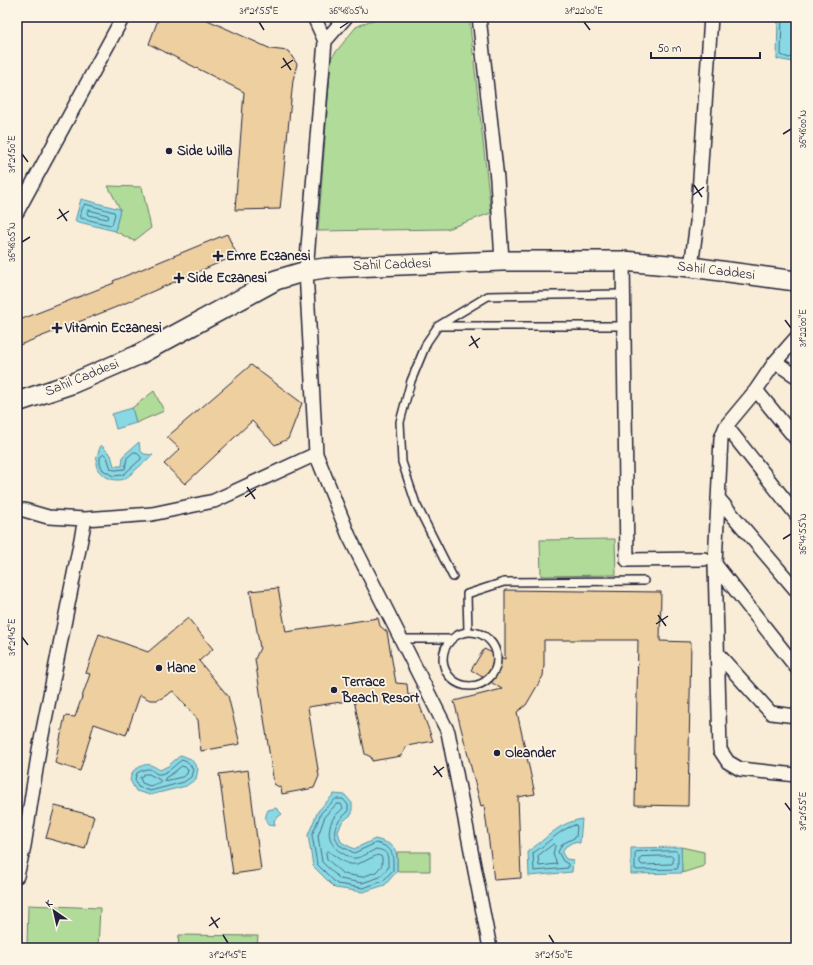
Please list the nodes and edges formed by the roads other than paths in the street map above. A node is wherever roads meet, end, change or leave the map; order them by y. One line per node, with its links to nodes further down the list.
1 (123, 17): 7 (street)
2 (314, 17): 6 (street)
3 (346, 17): 6 (street)
4 (479, 17): 8 (street)
5 (711, 17): 10 (street)
6 (325, 41): 11 (street)
7 (17, 212)
8 (502, 261): 9 (main road, Sahil Caddesi); 11 (main road, Sahil Caddesi)
9 (623, 261): 10 (main road, Sahil Caddesi); 13 (street)
10 (691, 267): 12 (main road, Sahil Caddesi)
11 (306, 271): 20 (main road, Sahil Caddesi); 23 (street)
12 (796, 281)
13 (623, 294): 14 (lane); 15 (street)
14 (438, 326): 15 (lane); 29 (lane)
15 (623, 326): 28 (street)
16 (796, 338): 17 (street)
17 (775, 362): 18 (street); 19 (street)
18 (796, 376)
19 (756, 390): 21 (street); 22 (street)
20 (17, 402)
21 (726, 426): 24 (street); 26 (street)
22 (796, 439)
23 (316, 454): 27 (street); 33 (street)
24 (718, 498): 28 (street); 31 (street)
25 (17, 510): 27 (street)
26 (796, 514)
27 (85, 519): 39 (street)
28 (710, 562): 35 (street); 36 (street)
29 (453, 577)
30 (644, 581): 32 (lane)
31 (796, 590)
32 (468, 632): 34 (lane); 34 (lane)
33 (402, 639): 34 (lane); 40 (street)
34 (451, 639)
35 (718, 653): 37 (street); 38 (street)
36 (796, 667)
37 (796, 716)
38 (796, 775)
39 (17, 876)
40 (490, 948)

